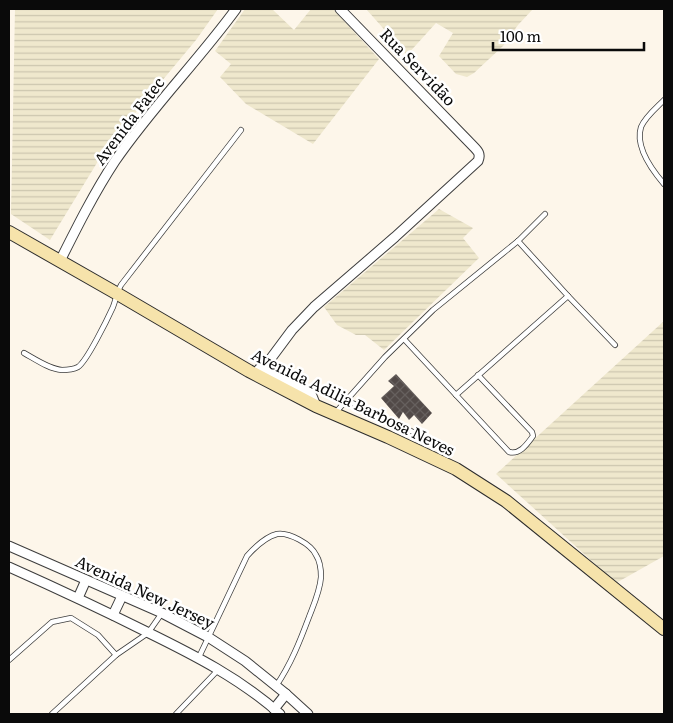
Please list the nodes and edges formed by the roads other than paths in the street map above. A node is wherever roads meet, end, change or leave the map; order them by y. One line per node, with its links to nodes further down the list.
1 (236, 9): 9 (street, Avenida Fatec)
2 (340, 9): 15 (street, Rua Servidão)
3 (664, 100): 5 (lane)
4 (241, 130): 10 (lane)
5 (664, 184)
6 (545, 214): 8 (lane)
7 (9, 232): 9 (street, Avenida Adilia Barbosa Neves)
8 (518, 241): 11 (lane); 12 (lane)
9 (60, 261): 10 (street, Avenida Adilia Barbosa Neves)
10 (116, 293): 14 (lane); 16 (street, Avenida Adilia Barbosa Neves)
11 (568, 296): 13 (lane); 17 (lane)
12 (404, 339): 18 (lane); 19 (lane)
13 (615, 345)
14 (24, 353)
15 (262, 369): 16 (street); 20 (street)
16 (249, 371): 20 (street, Avenida Adilia Barbosa Neves)
17 (478, 375): 18 (lane); 18 (lane)
18 (456, 395)
19 (346, 400): 21 (lane); 22 (lane)
20 (316, 406): 21 (street, Avenida Adilia Barbosa Neves)
21 (334, 414): 30 (street, Avenida Adilia Barbosa Neves)
22 (438, 444)
23 (9, 546): 25 (street, Avenida New Jersey)
24 (9, 567): 27 (street, Avenida New Jersey)
25 (86, 580): 26 (street, Avenida New Jersey); 27 (street)
26 (122, 596): 28 (street, Avenida New Jersey); 29 (street)
27 (78, 598): 29 (street, Avenida New Jersey)
28 (162, 613): 31 (lane); 32 (street, Avenida New Jersey)
29 (113, 615): 31 (street, Avenida New Jersey)
30 (664, 629)
31 (148, 633): 33 (lane); 34 (street, Avenida New Jersey)
32 (208, 636): 34 (lane); 37 (street, Avenida New Jersey); 37 (lane)
33 (116, 655): 35 (lane); 40 (lane)
34 (199, 657): 36 (street, Avenida New Jersey)
35 (9, 660)
36 (218, 670): 39 (street, Avenida New Jersey); 41 (lane)
37 (276, 686): 38 (street, Avenida New Jersey)
38 (286, 694): 39 (street); 42 (street, Avenida New Jersey)
39 (277, 712)
40 (52, 714)
41 (176, 714)
42 (308, 714)

